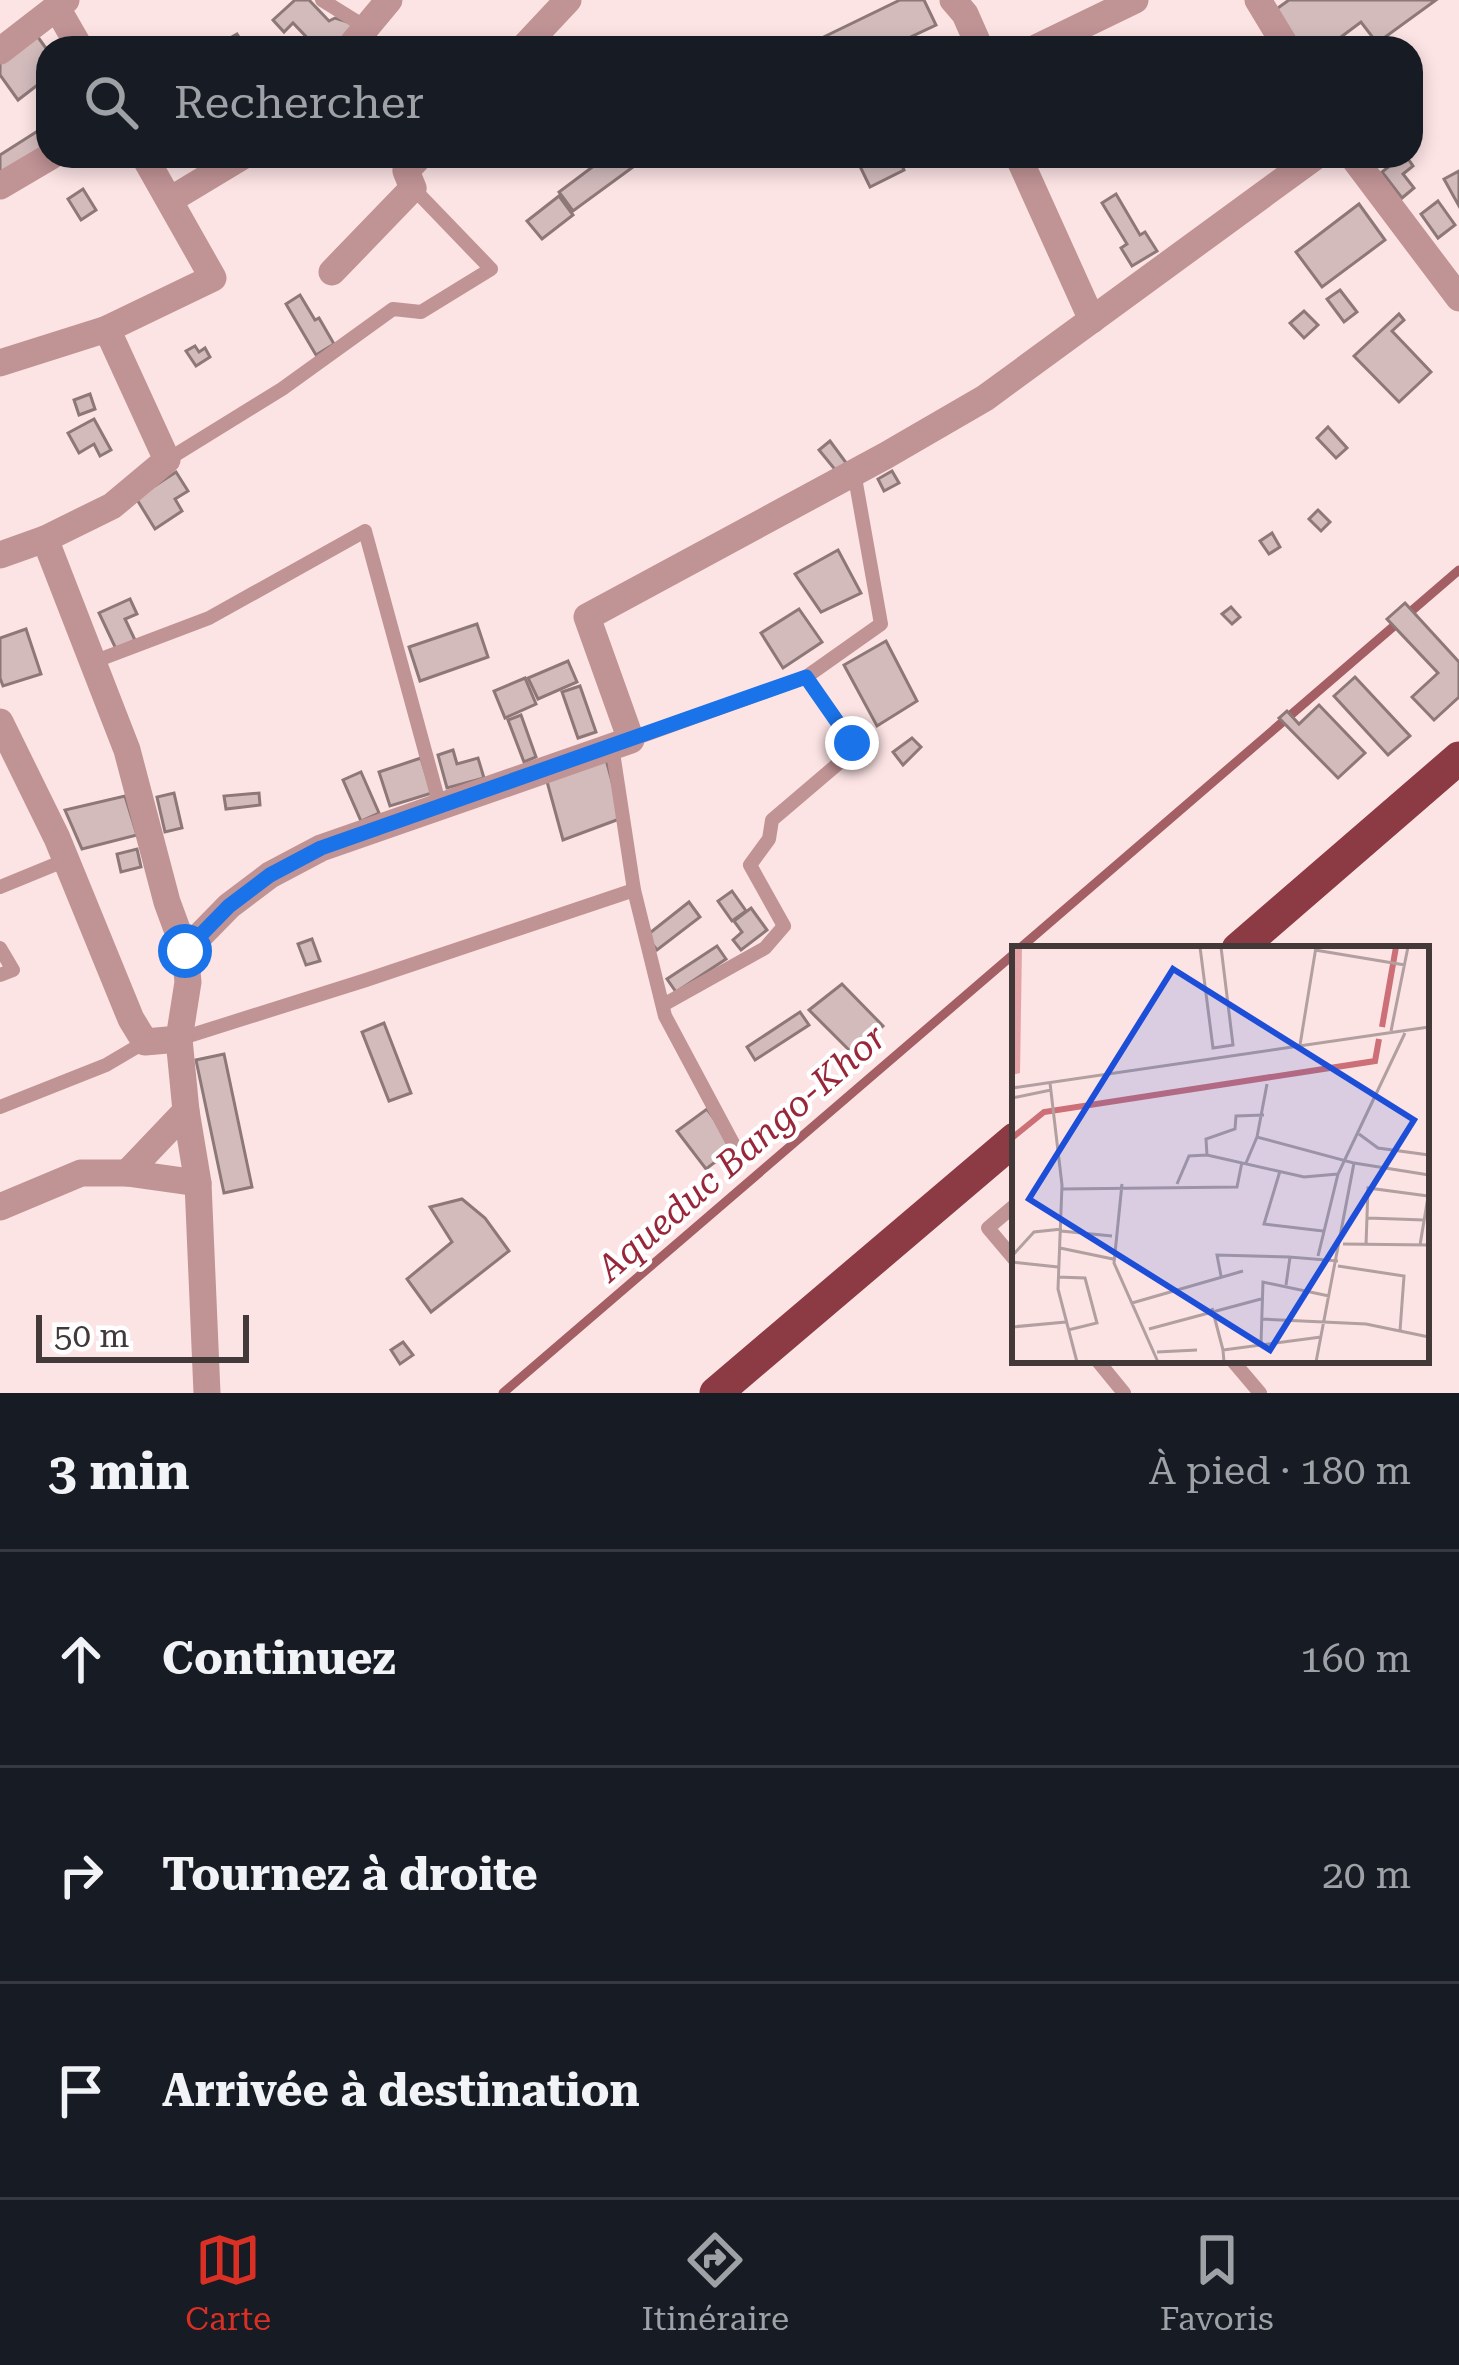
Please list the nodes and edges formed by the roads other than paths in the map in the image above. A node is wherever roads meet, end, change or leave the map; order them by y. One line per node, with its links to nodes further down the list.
1 (322, 0): 9 (lane)
2 (389, 0): 10 (street)
3 (568, 0): 11 (street)
4 (953, 0): 12 (street)
5 (1135, 0): 13 (street)
6 (1258, 0): 14 (street)
7 (62, 4): 8 (street); 15 (street)
8 (75, 36)
9 (356, 36)
10 (360, 36)
11 (534, 36)
12 (974, 36)
13 (1061, 36)
14 (1280, 36)
15 (0, 51)
16 (36, 165): 23 (street)
17 (151, 168): 24 (street)
18 (222, 168): 24 (street)
19 (407, 168): 25 (street); 30 (lane)
20 (1023, 168): 27 (street)
21 (1300, 168): 27 (street)
22 (1361, 168): 26 (street)
23 (0, 186)
24 (170, 200): 28 (street)
25 (332, 272)
26 (1459, 298)
27 (1092, 320): 31 (street)
28 (107, 329): 29 (street); 30 (street)
29 (0, 363)
30 (167, 460): 32 (street)
31 (854, 472): 35 (lane); 37 (street)
32 (45, 539): 33 (street); 34 (street)
33 (0, 555)
34 (93, 662): 39 (lane); 45 (street)
35 (806, 677): 37 (lane); 47 (lane)
36 (0, 722): 40 (street)
37 (621, 743): 39 (street); 42 (lane)
38 (1459, 758): 43 (highway)
39 (440, 806): 45 (street)
40 (66, 860): 41 (lane); 49 (street)
41 (0, 887)
42 (634, 890): 47 (lane); 48 (lane)
43 (1241, 946)
44 (0, 947): 46 (lane)
45 (185, 951): 48 (street)
46 (0, 975)
47 (663, 1005): 53 (lane)
48 (179, 1039): 49 (street); 51 (street)
49 (146, 1042): 50 (lane)
50 (0, 1107)
51 (186, 1111): 54 (street); 55 (street)
52 (1012, 1142): 62 (highway)
53 (735, 1147)
54 (127, 1173): 55 (street); 56 (street)
55 (198, 1183): 61 (street)
56 (0, 1207)
57 (1012, 1208): 58 (lane)
58 (1012, 1256)
59 (1099, 1363): 63 (lane)
60 (1235, 1363): 64 (lane)
61 (208, 1393)
62 (716, 1393)
63 (1124, 1393)
64 (1260, 1393)

